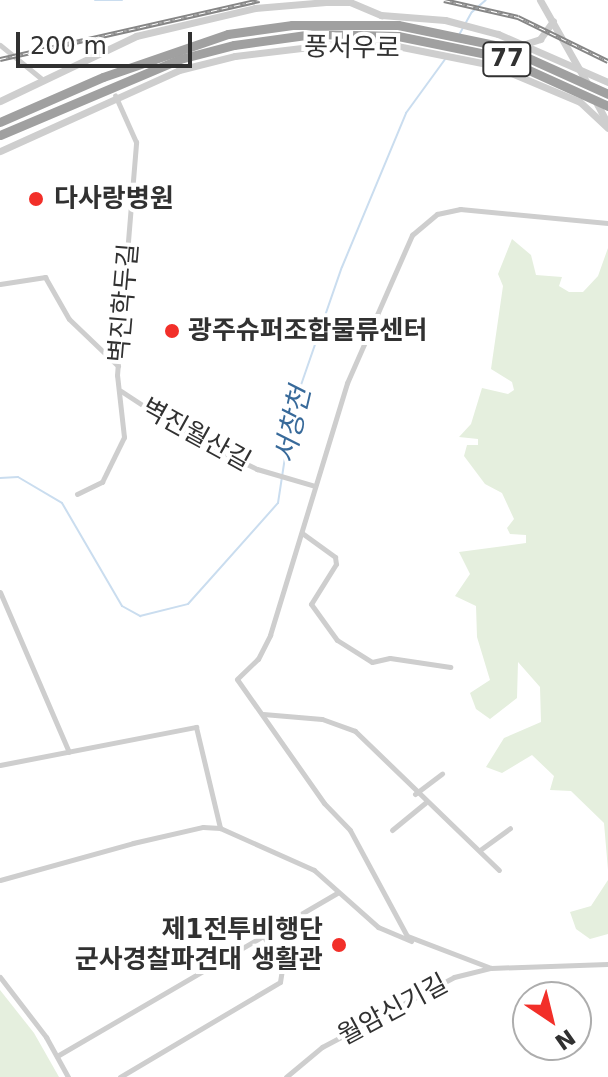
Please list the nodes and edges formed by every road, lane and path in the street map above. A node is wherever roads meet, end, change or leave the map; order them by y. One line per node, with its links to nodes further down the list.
1 (540, 0): 2 (street)
2 (553, 21): 4 (street); 7 (street)
3 (398, 30): 13 (highway, 77, bridge); 16 (highway, 77, bridge); 17 (highway, 77); 19 (highway, 77)
4 (528, 43): 6 (street); 9 (street)
5 (0, 45): 9 (street)
6 (539, 49): 7 (street); 8 (street)
7 (577, 66): 10 (street); 11 (street)
8 (514, 74): 12 (street, 풍서우로); 14 (street, 풍서우로)
9 (43, 80): 15 (street)
10 (608, 82)
11 (588, 86): 12 (street); 18 (street)
12 (564, 94): 18 (street, 풍서우로)
13 (608, 94)
14 (115, 95): 20 (street, 풍서우로); 23 (street, 벽진학두길)
15 (0, 101)
16 (608, 106)
17 (0, 122)
18 (608, 126)
19 (0, 135)
20 (0, 151)
21 (608, 223): 25 (street)
22 (0, 284): 23 (street)
23 (118, 366): 24 (street, 벽진학두길)
24 (121, 391): 25 (street, 벽진월산길); 26 (street, 벽진학두길)
25 (315, 486): 27 (street)
26 (77, 494)
27 (302, 533): 29 (street); 30 (street)
28 (0, 592): 31 (street)
29 (450, 667)
30 (262, 714): 34 (street); 44 (street)
31 (69, 752): 32 (street); 36 (street)
32 (0, 765)
33 (442, 774): 34 (street)
34 (415, 794): 35 (street)
35 (425, 803): 38 (street); 39 (street)
36 (220, 828): 41 (street); 42 (street)
37 (510, 828): 39 (street)
38 (392, 830)
39 (480, 850): 40 (street)
40 (499, 870)
41 (0, 880)
42 (337, 893): 43 (street); 44 (street)
43 (264, 937): 48 (street); 50 (street)
44 (412, 942): 46 (street)
45 (608, 964): 46 (street, 월암신기길)
46 (491, 968): 51 (street, 월암신기길)
47 (0, 977): 48 (street)
48 (57, 1056): 49 (street)
49 (68, 1077)
50 (120, 1077)
51 (286, 1077)

